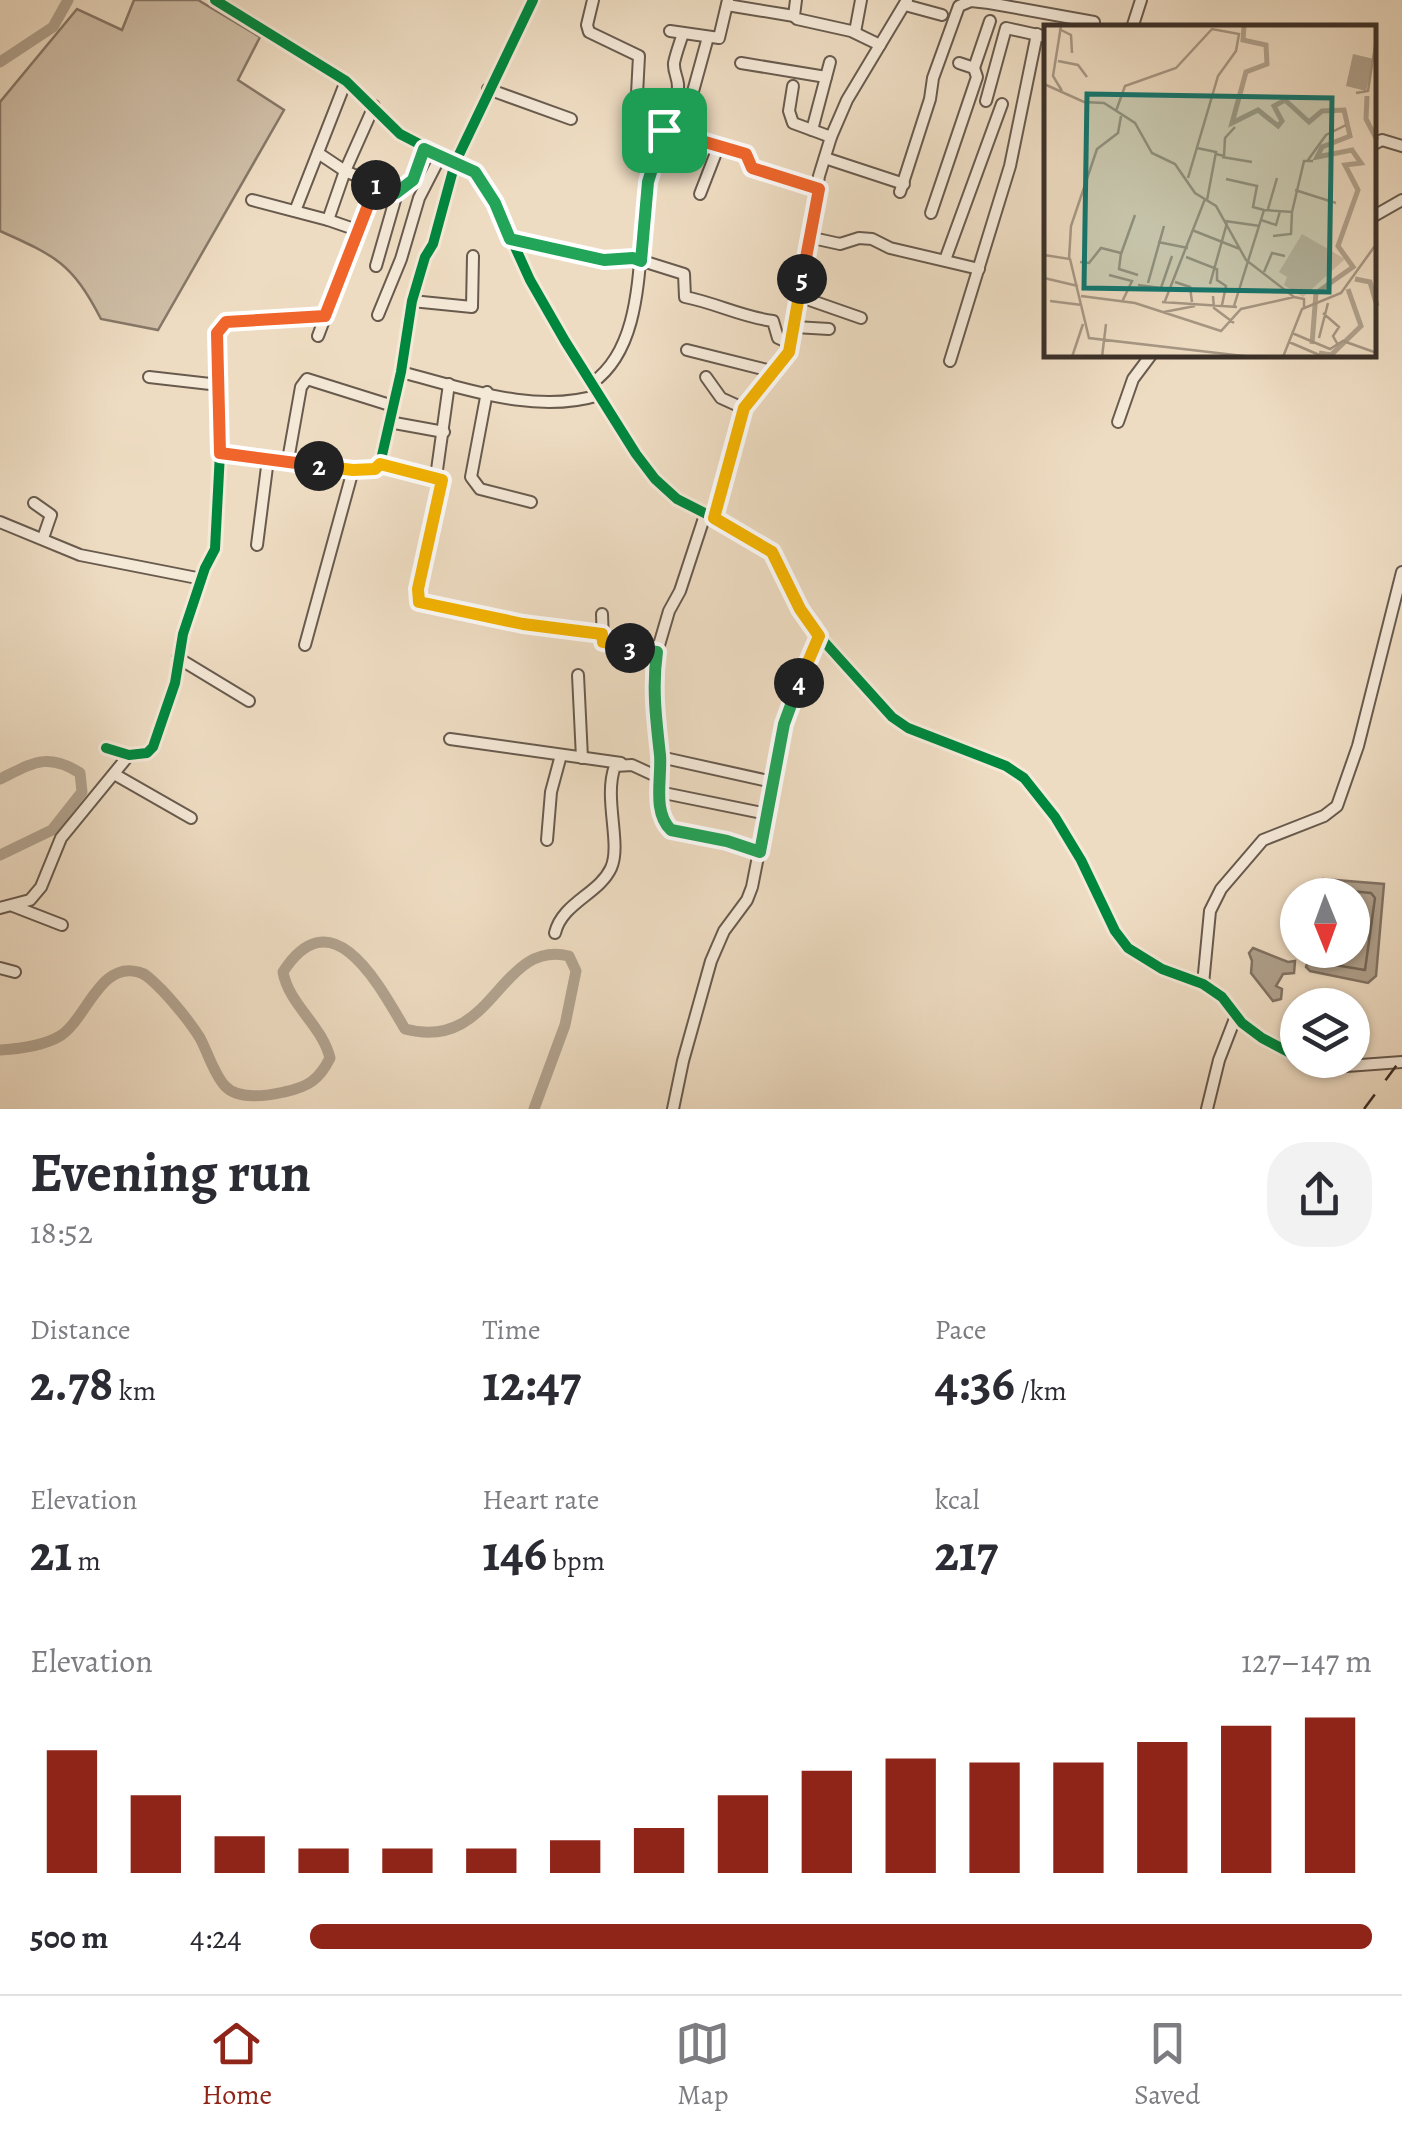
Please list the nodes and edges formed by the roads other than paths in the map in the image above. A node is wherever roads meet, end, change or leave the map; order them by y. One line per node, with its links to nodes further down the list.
1 (216, 0): 26 (street)
2 (533, 0): 28 (street)
3 (593, 0): 35 (street)
4 (796, 0): 10 (street)
5 (861, 0): 16 (street)
6 (1142, 0): 14 (street)
7 (728, 2): 10 (street); 19 (street)
8 (906, 2): 11 (street); 20 (street)
9 (1014, 4): 13 (street); 45 (street)
10 (794, 16): 16 (street)
11 (942, 16)
12 (990, 20): 24 (street)
13 (1094, 22)
14 (1133, 25)
15 (670, 31): 17 (street)
16 (855, 32): 20 (street)
17 (683, 33): 19 (street); 35 (street)
18 (1042, 36): 30 (street); 33 (street)
19 (708, 37): 37 (street)
20 (880, 45): 38 (street)
21 (830, 62): 25 (street)
22 (741, 63): 25 (street)
23 (959, 63): 24 (street)
24 (974, 68): 29 (street)
25 (826, 77): 36 (street)
26 (346, 81): 32 (street); 43 (street)
27 (792, 86): 36 (street)
28 (488, 89): 34 (street); 46 (street)
29 (969, 98): 30 (street); 55 (street)
30 (986, 101): 31 (street)
31 (1002, 104): 33 (street); 62 (street)
32 (374, 106): 42 (street); 47 (street)
33 (1020, 107): 65 (street)
34 (571, 119)
35 (664, 130): 37 (street); 63 (street)
36 (812, 130): 38 (street)
37 (681, 135): 40 (street)
38 (831, 137): 45 (street)
39 (1377, 142): 41 (street)
40 (719, 145): 49 (street); 51 (street)
41 (1402, 146)
42 (424, 149): 44 (street); 50 (street)
43 (318, 153): 47 (street); 54 (street)
44 (440, 157): 46 (street); 68 (street)
45 (825, 158): 49 (street)
46 (455, 163): 60 (street); 67 (street)
47 (345, 171): 48 (street); 57 (street)
48 (375, 185): 50 (street); 58 (street)
49 (819, 189): 59 (street)
50 (396, 193): 64 (street)
51 (700, 194)
52 (252, 200): 54 (street)
53 (1402, 200): 56 (street)
54 (295, 211): 57 (street)
55 (932, 213)
56 (1377, 214)
57 (328, 220): 58 (street)
58 (357, 230): 69 (street)
59 (808, 237): 62 (street); 66 (street)
60 (510, 239): 63 (street); 83 (street)
61 (474, 256): 67 (street)
62 (945, 260): 65 (street)
63 (641, 261): 74 (street); 83 (street)
64 (376, 266)
65 (979, 269): 77 (street)
66 (798, 296): 70 (street); 71 (street)
67 (412, 302): 78 (street)
68 (378, 315)
69 (325, 316): 73 (street); 84 (street)
70 (861, 318)
71 (795, 327): 72 (street); 74 (street)
72 (829, 330)
73 (318, 336)
74 (791, 344): 79 (street)
75 (687, 350): 79 (street)
76 (1149, 358): 90 (street)
77 (950, 361)
78 (400, 372): 82 (street); 87 (street)
79 (774, 372): 88 (street)
80 (149, 377): 84 (street)
81 (706, 377): 88 (street)
82 (449, 384): 85 (street); 91 (street)
83 (592, 384): 86 (street)
84 (219, 385): 92 (street)
85 (487, 392): 86 (street); 98 (street)
86 (599, 395): 100 (street)
87 (393, 406): 89 (street); 94 (street)
88 (744, 408): 100 (street)
89 (389, 422): 91 (street); 95 (street)
90 (1118, 422)
91 (444, 432): 97 (street)
92 (220, 453): 93 (street); 105 (street)
93 (268, 460): 94 (street); 103 (street)
94 (288, 460): 96 (street)
95 (380, 464): 96 (street); 97 (street)
96 (353, 470): 109 (street)
97 (436, 477): 107 (street)
98 (531, 502)
99 (34, 504): 102 (street)
100 (710, 517): 108 (street); 110 (street)
101 (0, 522): 102 (street)
102 (43, 538): 105 (street)
103 (257, 544)
104 (1402, 572): 134 (street)
105 (202, 579): 111 (street)
106 (602, 614): 107 (street)
107 (602, 634): 110 (street)
108 (819, 636): 123 (street); 134 (street)
109 (306, 645)
110 (657, 652): 118 (street)
111 (178, 658): 113 (street); 117 (street)
112 (578, 675): 119 (street)
113 (249, 701)
114 (450, 739): 116 (street)
115 (106, 748): 117 (street)
116 (561, 754): 119 (street); 127 (street)
117 (129, 756): 121 (street)
118 (660, 757): 122 (street); 123 (street)
119 (582, 758): 120 (street)
120 (622, 763): 122 (street); 131 (street)
121 (114, 774): 126 (street); 129 (street)
122 (658, 777): 124 (street)
123 (773, 782): 125 (street)
124 (658, 792): 125 (street); 128 (street)
125 (767, 814): 128 (street)
126 (191, 818)
127 (547, 840)
128 (760, 852): 139 (street)
129 (6, 906): 130 (street)
130 (62, 925)
131 (555, 933)
132 (0, 968): 133 (street)
133 (14, 972)
134 (1203, 984): 135 (street)
135 (1242, 1022): 136 (street); 140 (street)
136 (1280, 1046)
137 (1402, 1062): 138 (street)
138 (1370, 1064)
139 (673, 1109)
140 (1207, 1109)

